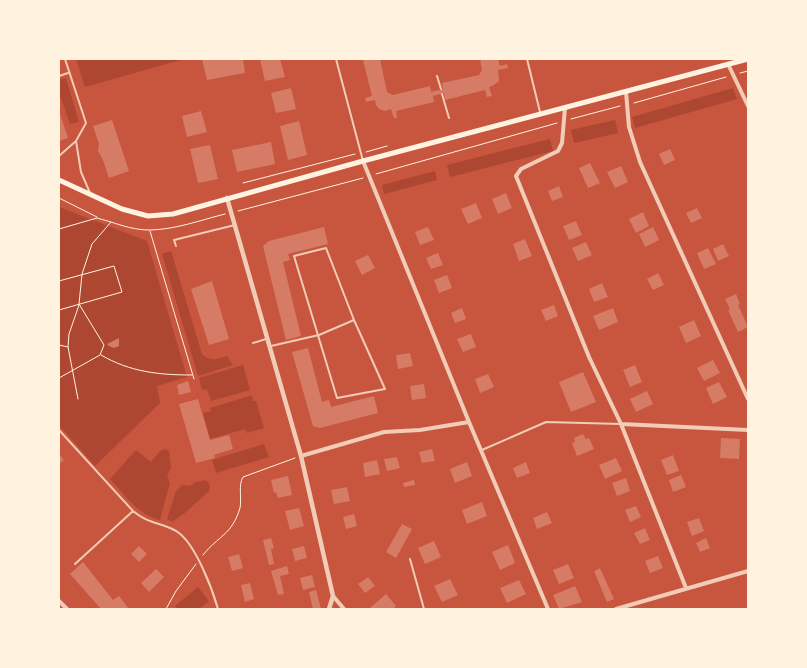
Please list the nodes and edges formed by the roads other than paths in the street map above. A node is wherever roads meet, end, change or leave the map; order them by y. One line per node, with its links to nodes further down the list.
1 (65, 59): 6 (lane)
2 (336, 59): 18 (lane)
3 (526, 59): 14 (lane)
4 (748, 59): 5 (main road)
5 (728, 64): 10 (main road); 12 (street)
6 (69, 73): 7 (lane); 16 (lane)
7 (59, 76)
8 (437, 76): 9 (lane)
9 (441, 89)
10 (626, 92): 13 (main road); 29 (street)
11 (442, 94): 15 (lane)
12 (748, 105)
13 (564, 108): 14 (main road); 31 (street)
14 (540, 115): 18 (main road)
15 (450, 118)
16 (76, 141): 17 (lane); 20 (lane)
17 (59, 156)
18 (363, 161): 21 (main road); 30 (street)
19 (59, 180): 20 (main road)
20 (91, 195): 21 (main road)
21 (227, 198): 22 (street)
22 (235, 225): 23 (lane); 26 (street)
23 (176, 246)
24 (354, 320): 25 (lane); 25 (lane); 25 (lane)
25 (319, 335): 28 (lane)
26 (266, 339): 27 (lane); 28 (street)
27 (253, 343)
28 (269, 347): 35 (street)
29 (748, 399)
30 (469, 422): 34 (street); 35 (street)
31 (621, 424): 33 (street); 34 (lane); 40 (street)
32 (59, 430): 36 (lane)
33 (748, 430)
34 (482, 450): 48 (street)
35 (301, 456): 41 (street)
36 (133, 511): 38 (lane); 44 (lane)
37 (410, 560): 47 (lane)
38 (74, 564)
39 (748, 571): 40 (street)
40 (686, 588): 49 (street)
41 (334, 596): 45 (street); 46 (street)
42 (59, 601): 43 (street)
43 (67, 609)
44 (218, 609)
45 (329, 609)
46 (344, 609)
47 (424, 609)
48 (548, 609)
49 (616, 609)

